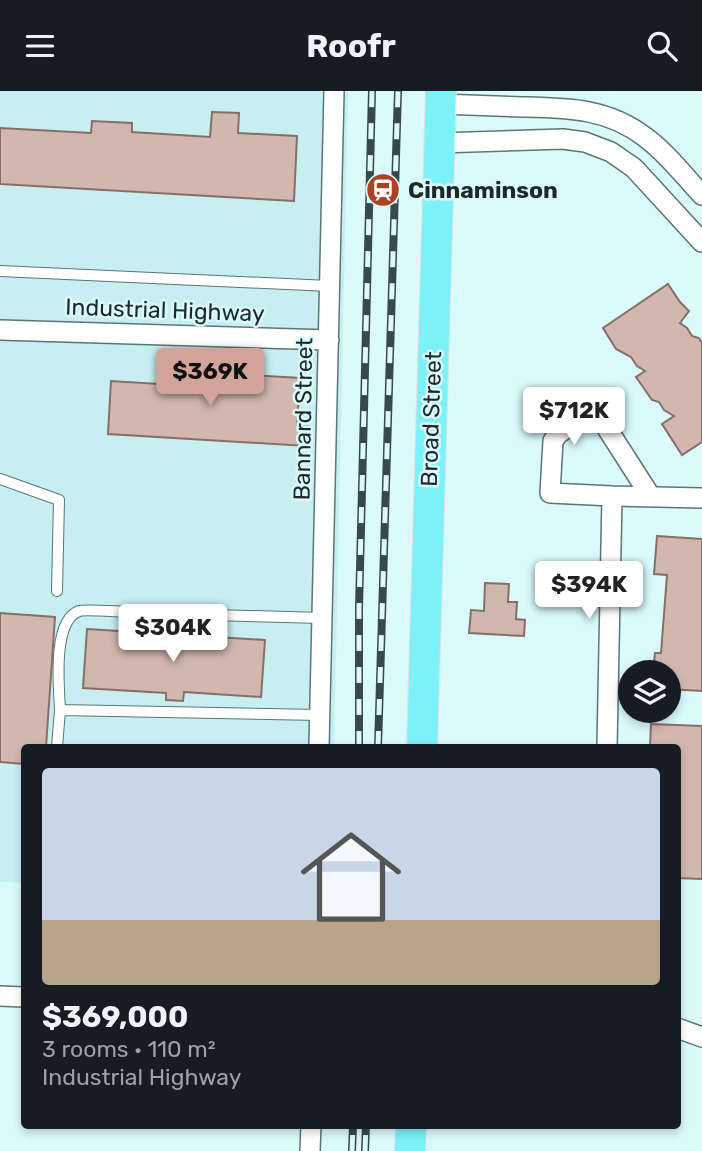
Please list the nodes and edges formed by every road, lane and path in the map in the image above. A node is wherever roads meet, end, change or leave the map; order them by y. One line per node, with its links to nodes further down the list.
1 (334, 91): 9 (street, Bannard Street)
2 (441, 97): 3 (street); 4 (main road, Broad Street)
3 (603, 115): 5 (street); 6 (street)
4 (439, 143): 5 (street); 22 (main road, Broad Street)
5 (590, 144): 7 (street)
6 (702, 195)
7 (702, 241)
8 (0, 271): 9 (lane)
9 (330, 286): 11 (street, Bannard Street)
10 (0, 330): 11 (street, Industrial Highway)
11 (329, 340): 17 (street, Bannard Street)
12 (0, 479): 16 (lane)
13 (612, 496): 14 (street); 14 (street); 23 (street)
14 (650, 497): 15 (street)
15 (702, 498)
16 (57, 591)
17 (323, 618): 18 (lane); 19 (street, Bannard Street)
18 (60, 710): 19 (lane); 20 (lane)
19 (320, 715): 21 (street, Bannard Street)
20 (57, 744)
21 (319, 744)
22 (422, 744)
23 (607, 744)
24 (0, 996): 25 (street)
25 (21, 997)
26 (681, 1029): 27 (street)
27 (702, 1037)
28 (311, 1129): 30 (street)
29 (411, 1129): 31 (main road)
30 (310, 1151)
31 (410, 1151)

